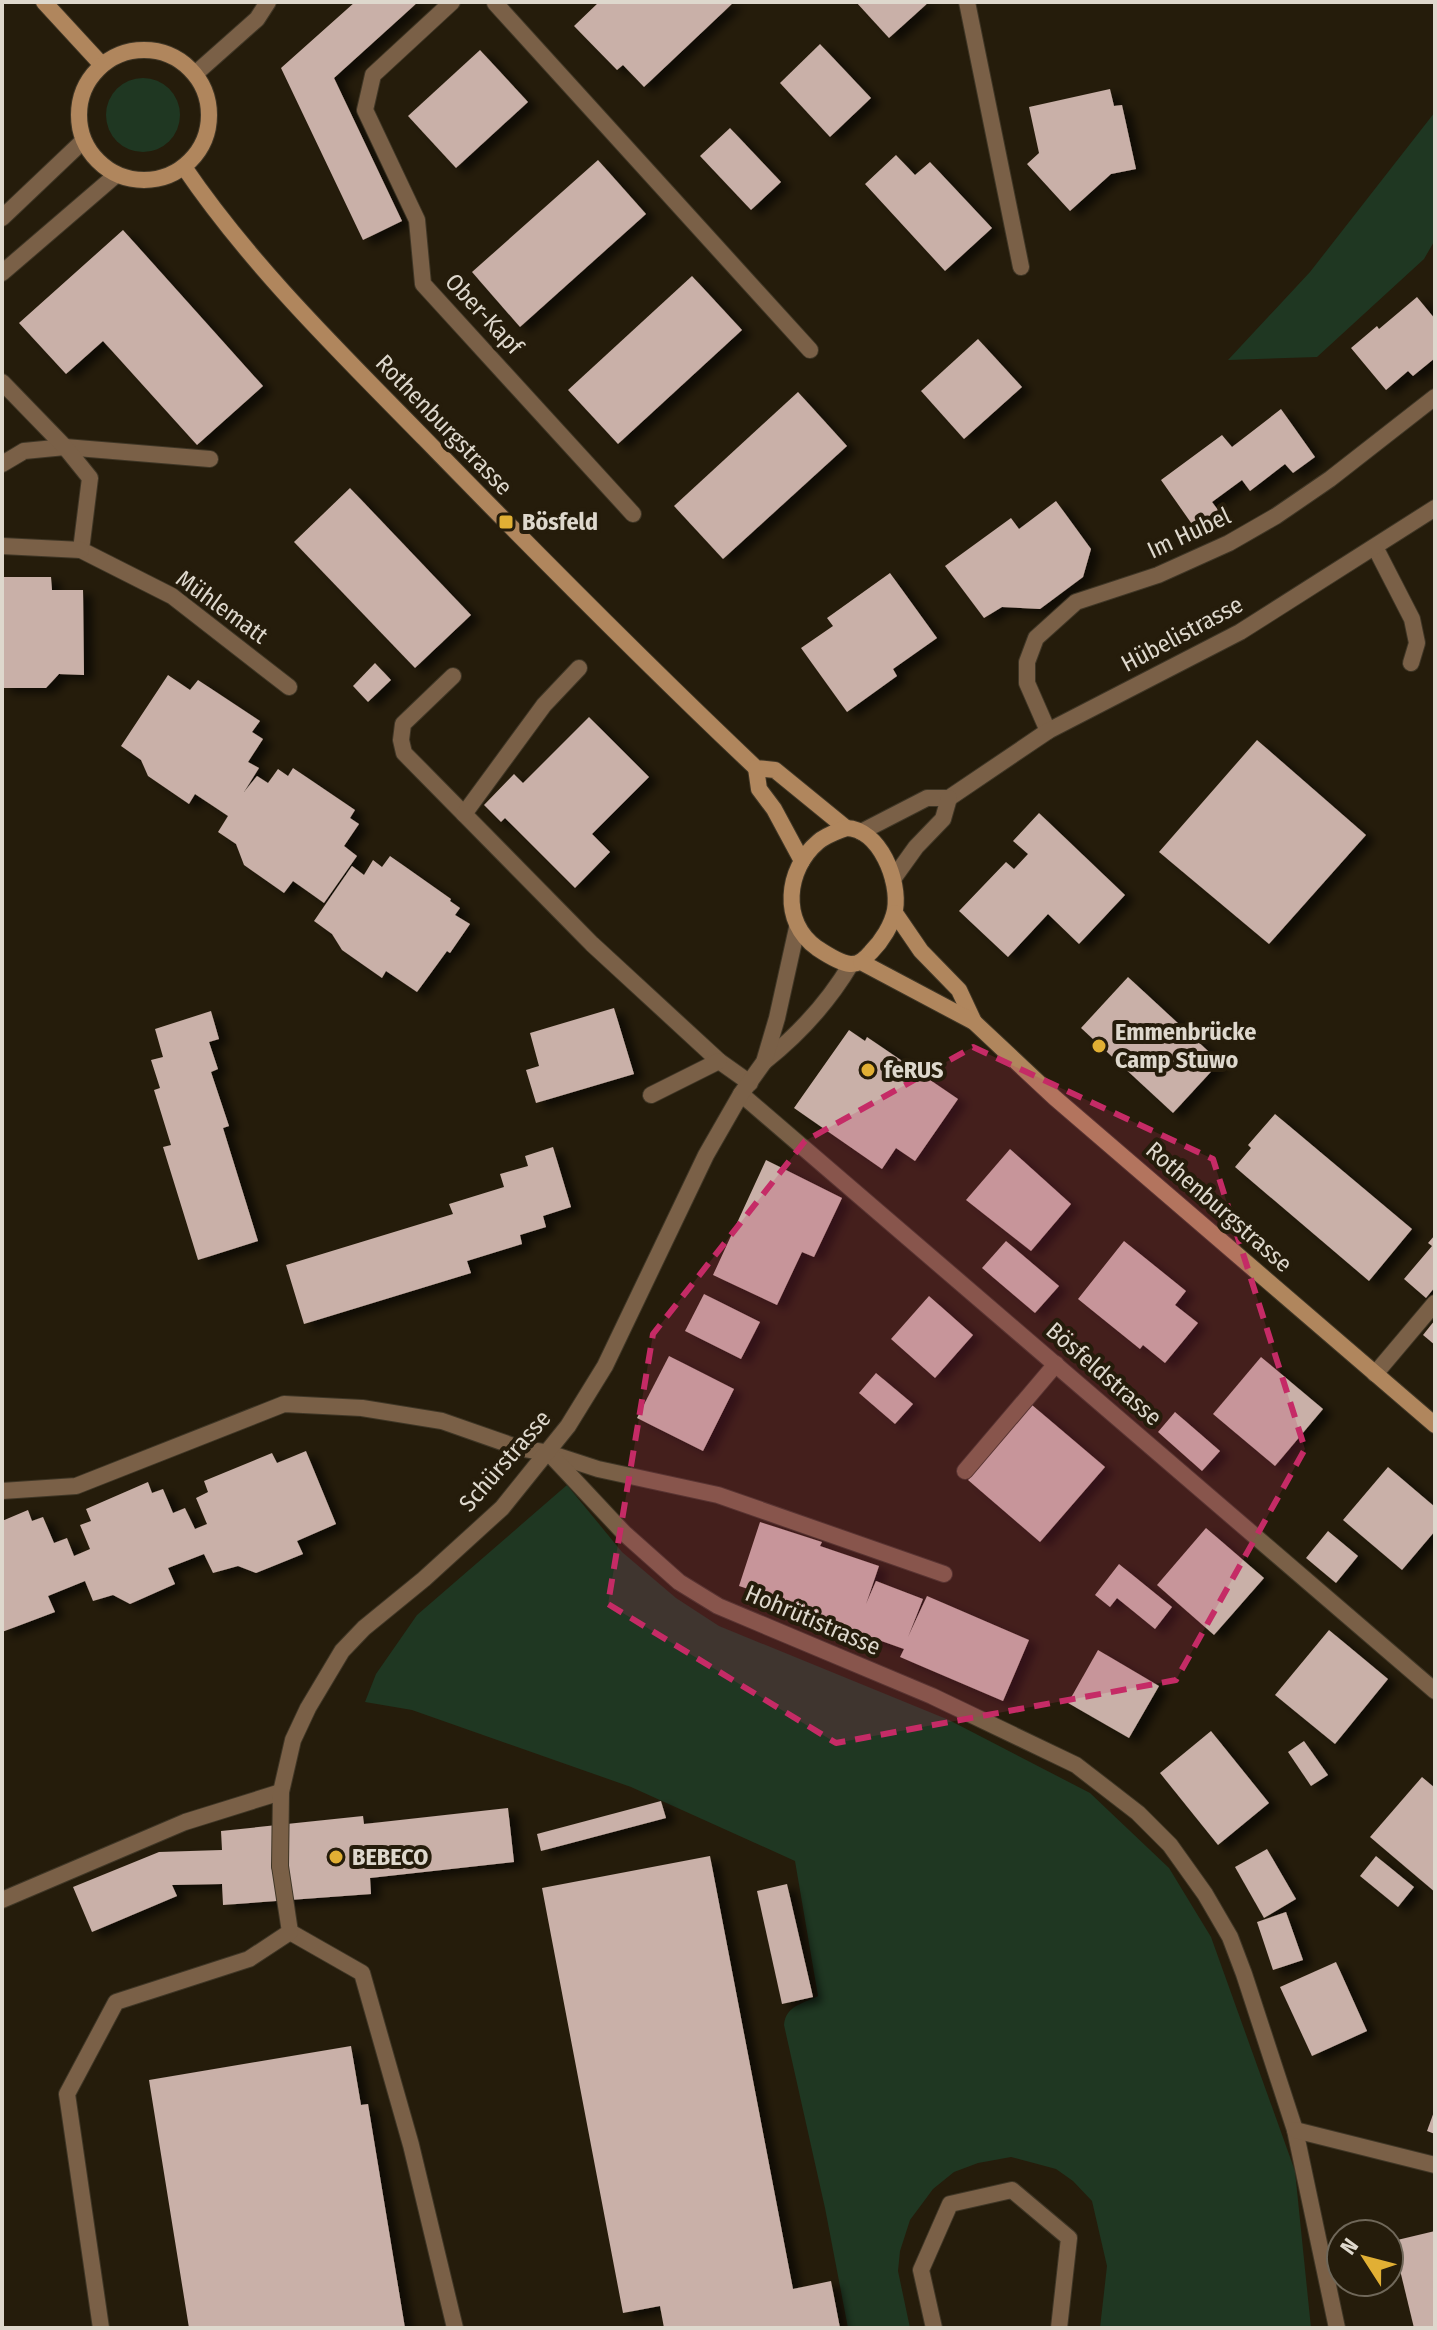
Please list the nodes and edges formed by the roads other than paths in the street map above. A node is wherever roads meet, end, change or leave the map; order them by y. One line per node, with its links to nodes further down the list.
1 (44, 2): 6 (main road)
2 (268, 2): 7 (street)
3 (452, 2): 21 (street, Ober-Kapf)
4 (495, 2): 14 (street)
5 (967, 2): 12 (street)
6 (102, 65): 7 (main road); 8 (main road)
7 (195, 74): 9 (main road)
8 (83, 141): 10 (main road); 11 (street)
9 (184, 167): 10 (main road); 30 (main road, Rothenburgstrasse)
10 (116, 175): 13 (street)
11 (2, 218)
12 (1021, 267)
13 (2, 273)
14 (810, 350)
15 (2, 382): 17 (street)
16 (1435, 397): 29 (street, Im Hubel)
17 (65, 447): 18 (street); 19 (street); 24 (street)
18 (210, 459)
19 (2, 464)
20 (1435, 508): 23 (street, Hübelistrasse)
21 (633, 514)
22 (2, 546): 24 (street, Mühlematt)
23 (1375, 547): 25 (street); 29 (street, Hübelistrasse)
24 (81, 550): 28 (street, Mühlematt)
25 (1411, 663)
26 (579, 668): 32 (street)
27 (453, 676): 32 (street, Bösfeldstrasse)
28 (289, 687)
29 (1048, 731): 31 (street, Hübelistrasse)
30 (756, 768): 33 (main road, Rothenburgstrasse); 34 (main road, Rothenburgstrasse)
31 (949, 798): 33 (street, Hübelistrasse); 35 (street, Hübelistrasse)
32 (464, 814): 40 (street, Bösfeldstrasse)
33 (854, 830): 34 (main road); 35 (main road)
34 (802, 861): 37 (main road)
35 (893, 879): 36 (main road)
36 (895, 913): 38 (main road); 39 (main road, Rothenburgstrasse)
37 (797, 928): 38 (main road); 41 (street, Schürstrasse)
38 (856, 963): 39 (main road, Rothenburgstrasse); 41 (street, Schürstrasse)
39 (974, 1022): 46 (main road, Rothenburgstrasse)
40 (719, 1061): 42 (street, Bösfeldstrasse); 43 (street)
41 (764, 1062): 42 (street, Schürstrasse)
42 (746, 1088): 45 (street, Bösfeldstrasse); 48 (street, Schürstrasse)
43 (651, 1095)
44 (1435, 1303): 46 (street)
45 (1056, 1364): 49 (street); 52 (street, Bösfeldstrasse)
46 (1375, 1374): 47 (main road, Rothenburgstrasse)
47 (1435, 1425)
48 (549, 1453): 50 (street); 51 (street); 53 (street, Schürstrasse); 56 (street, Hohrütistrasse)
49 (965, 1471)
50 (2, 1491)
51 (944, 1574)
52 (1435, 1691)
53 (281, 1792): 54 (street); 55 (street, Schürstrasse)
54 (2, 1900)
55 (290, 1932): 58 (street); 59 (street)
56 (1295, 2130): 57 (street); 62 (street, Hohrütistrasse)
57 (1435, 2165)
58 (101, 2328)
59 (455, 2328)
60 (934, 2328): 61 (street)
61 (1059, 2328)
62 (1337, 2328)

